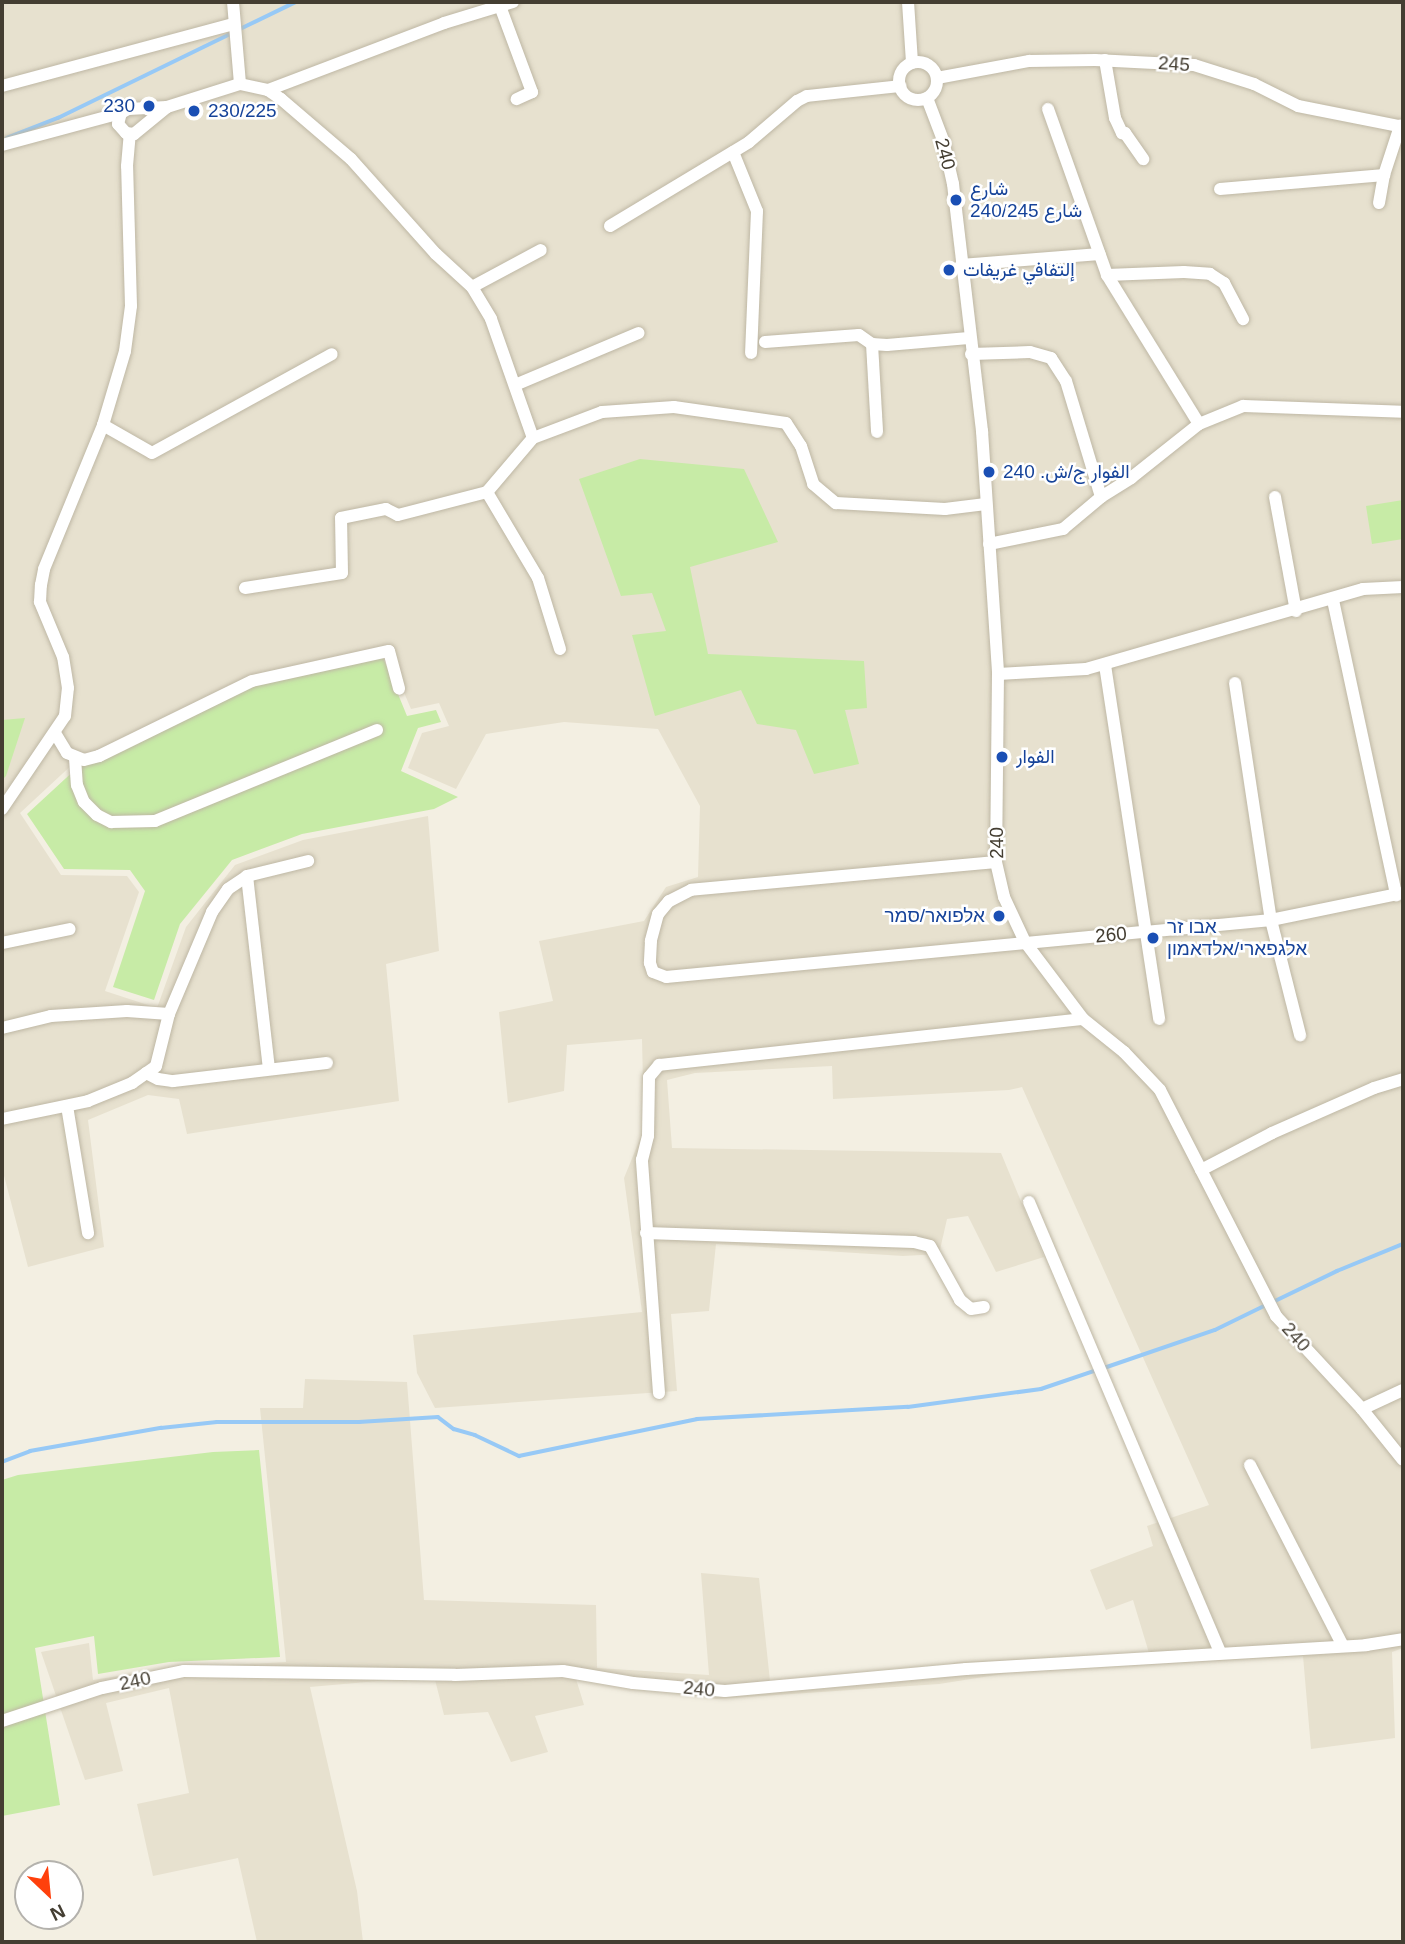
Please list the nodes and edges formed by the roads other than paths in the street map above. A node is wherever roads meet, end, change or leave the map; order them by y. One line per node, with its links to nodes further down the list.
1 (233, 2): 4 (street)
2 (908, 2): 6 (street)
3 (507, 4): 11 (street); 13 (street)
4 (234, 24): 8 (street); 9 (street)
5 (1105, 60): 7 (street, 245); 19 (street, 245); 23 (street)
6 (912, 63): 7 (street); 10 (street)
7 (937, 78): 12 (street)
8 (240, 84): 11 (street); 14 (street)
9 (2, 86)
10 (900, 86): 12 (street); 22 (street)
11 (268, 90): 32 (street)
12 (926, 98): 30 (street, 240)
13 (517, 99)
14 (167, 107): 16 (street); 18 (street)
15 (1048, 109): 29 (street)
16 (138, 111): 17 (street); 18 (street)
17 (120, 119): 20 (street); 21 (street)
18 (143, 125): 20 (street)
19 (1402, 127): 24 (street)
20 (130, 134): 44 (street)
21 (2, 145)
22 (733, 152): 27 (street); 38 (street)
23 (1143, 159)
24 (1384, 175): 25 (street); 26 (street)
25 (1220, 189)
26 (1379, 202)
27 (610, 226)
28 (541, 250): 32 (street)
29 (1100, 254): 30 (street); 31 (street)
30 (961, 265): 35 (street, 240)
31 (1107, 275): 33 (street); 43 (street)
32 (472, 288): 41 (street)
33 (1243, 319)
34 (639, 333): 41 (street)
35 (969, 338): 37 (street); 40 (street, 240)
36 (765, 342): 37 (street)
37 (872, 344): 45 (street)
38 (751, 353)
39 (332, 354): 44 (street)
40 (971, 354): 48 (street); 50 (street, 240)
41 (515, 385): 46 (street)
42 (1403, 411): 43 (street)
43 (1199, 424): 48 (street)
44 (103, 425): 62 (street)
45 (877, 432)
46 (533, 438): 47 (street); 50 (street)
47 (487, 492): 53 (street); 56 (street)
48 (1101, 496): 51 (street)
49 (1275, 497): 55 (street)
50 (986, 504): 51 (street, 240)
51 (989, 544): 58 (street, 240)
52 (1403, 587): 54 (street)
53 (245, 588)
54 (1333, 600): 55 (street); 68 (street)
55 (1296, 611): 57 (street)
56 (560, 649)
57 (1105, 665): 58 (street); 71 (street)
58 (998, 674): 66 (street, 240)
59 (1235, 683): 69 (street)
60 (399, 689): 63 (street)
61 (377, 730): 63 (street)
62 (55, 733): 63 (street); 64 (street)
63 (75, 758)
64 (2, 809)
65 (308, 861): 67 (street)
66 (996, 862): 72 (street, 240); 72 (street, 260)
67 (247, 876): 74 (street); 80 (street)
68 (1400, 894): 69 (street, 260)
69 (1272, 920): 71 (street, 260); 78 (street)
70 (70, 929): 73 (street)
71 (1146, 932): 72 (street, 260); 76 (street)
72 (1025, 942): 75 (street, 240)
73 (2, 943)
74 (169, 1014): 77 (street); 81 (street)
75 (1083, 1019): 85 (street, 240); 88 (street)
76 (1159, 1019)
77 (2, 1028)
78 (1300, 1035)
79 (327, 1063): 80 (street)
80 (269, 1069): 81 (street)
81 (146, 1073): 83 (street)
82 (1403, 1080): 85 (street)
83 (66, 1106): 84 (street); 87 (street)
84 (2, 1119)
85 (1201, 1170): 92 (street, 240)
86 (1029, 1202): 97 (street)
87 (88, 1233)
88 (646, 1233): 89 (street); 91 (street)
89 (984, 1307)
90 (1403, 1390): 92 (street)
91 (659, 1393)
92 (1362, 1409): 93 (street, 240)
93 (1403, 1460)
94 (1250, 1465): 96 (street)
95 (1403, 1639): 96 (street, 240)
96 (1343, 1646): 97 (street, 240)
97 (1220, 1653): 98 (street, 240)
98 (2, 1721)

